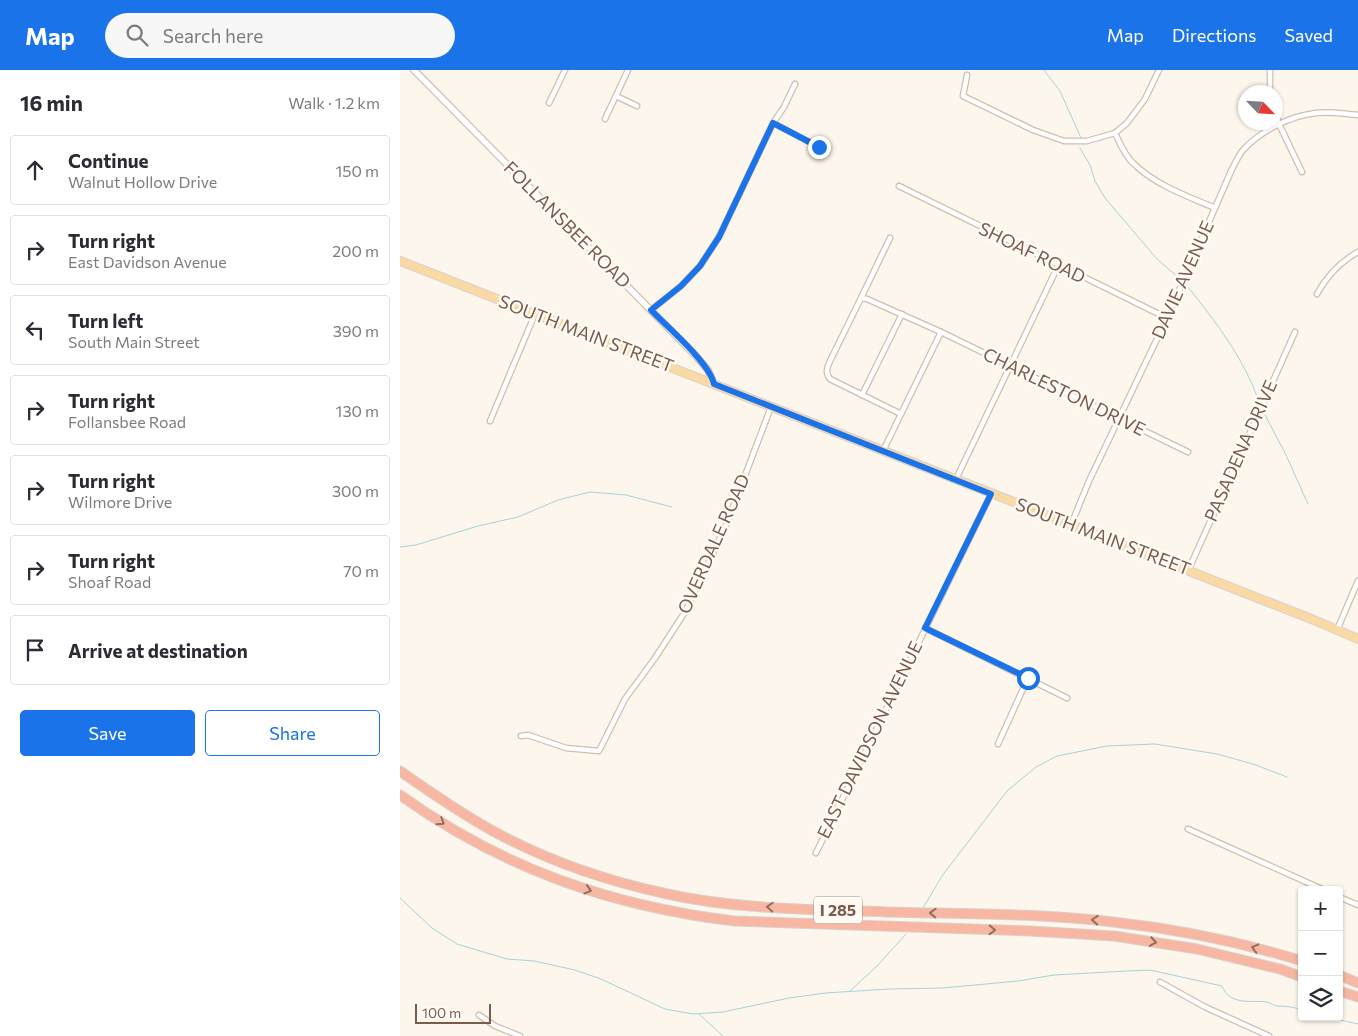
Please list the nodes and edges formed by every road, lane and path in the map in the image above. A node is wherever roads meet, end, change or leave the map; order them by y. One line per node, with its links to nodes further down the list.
1 (414, 70): 29 (street, FOLLANSBEE ROAD)
2 (565, 70): 10 (street)
3 (628, 70): 9 (street)
4 (1159, 70): 18 (street)
5 (1270, 70): 8 (street)
6 (967, 75): 18 (street)
7 (794, 84): 14 (street)
8 (1270, 85)
9 (616, 96): 11 (street); 13 (street)
10 (549, 104)
11 (638, 106)
12 (1358, 115): 15 (street, DAVIE AVENUE)
13 (605, 120)
14 (773, 123): 19 (street); 29 (street)
15 (1283, 123)
16 (1269, 130): 22 (street, DAVIE AVENUE)
17 (1282, 130): 20 (street)
18 (1115, 133): 22 (street)
19 (819, 147)
20 (1302, 172)
21 (899, 186): 26 (street, SHOAF ROAD)
22 (1215, 208): 32 (street, DAVIE AVENUE)
23 (890, 238): 28 (street)
24 (1358, 252): 27 (street)
25 (400, 261): 30 (main road, SOUTH MAIN STREET)
26 (1058, 266): 32 (street, SHOAF ROAD); 35 (street)
27 (1317, 294)
28 (861, 298): 31 (street, CHARLESTON DRIVE); 37 (street)
29 (651, 310): 36 (street, FOLLANSBEE ROAD)
30 (535, 314): 36 (main road, SOUTH MAIN STREET); 41 (street)
31 (902, 314): 33 (street, CHARLESTON DRIVE); 37 (street)
32 (1167, 318): 40 (street, DAVIE AVENUE)
33 (941, 332): 35 (street, CHARLESTON DRIVE); 39 (street)
34 (1295, 332): 47 (street, PASADENA DRIVE)
35 (1009, 365): 40 (street, CHARLESTON DRIVE); 44 (street)
36 (714, 384): 38 (main road, SOUTH MAIN STREET)
37 (862, 395): 39 (street)
38 (771, 407): 42 (main road, SOUTH MAIN STREET); 54 (street, OVERDALE ROAD)
39 (901, 414): 42 (street)
40 (1118, 419): 43 (street, CHARLESTON DRIVE); 46 (street, DAVIE AVENUE)
41 (490, 420)
42 (883, 451): 44 (main road, SOUTH MAIN STREET)
43 (1188, 452)
44 (956, 479): 45 (main road, SOUTH MAIN STREET)
45 (991, 494): 46 (main road, SOUTH MAIN STREET); 49 (street, EAST DAVIDSON AVENUE)
46 (1071, 525): 47 (main road, SOUTH MAIN STREET)
47 (1188, 571): 50 (main road, SOUTH MAIN STREET)
48 (1358, 581): 50 (street)
49 (925, 628): 52 (street); 59 (street, EAST DAVIDSON AVENUE)
50 (1337, 630): 51 (main road, SOUTH MAIN STREET)
51 (1358, 639)
52 (1028, 678): 53 (street); 55 (street)
53 (1067, 698)
54 (521, 736)
55 (998, 744)
56 (400, 771): 63 (highway, I 285, one-way to 56)
57 (400, 795): 64 (highway, I 285, one-way to 64)
58 (1188, 828): 60 (street)
59 (816, 853)
60 (1315, 886)
61 (1343, 899): 62 (street)
62 (1358, 905)
63 (1298, 961)
64 (1299, 976)
65 (1341, 976): 67 (highway)
66 (1160, 982): 72 (street)
67 (1358, 983)
68 (1343, 991): 69 (highway)
69 (1358, 997)
70 (479, 1015): 71 (street)
71 (520, 1036)
72 (1269, 1036)

